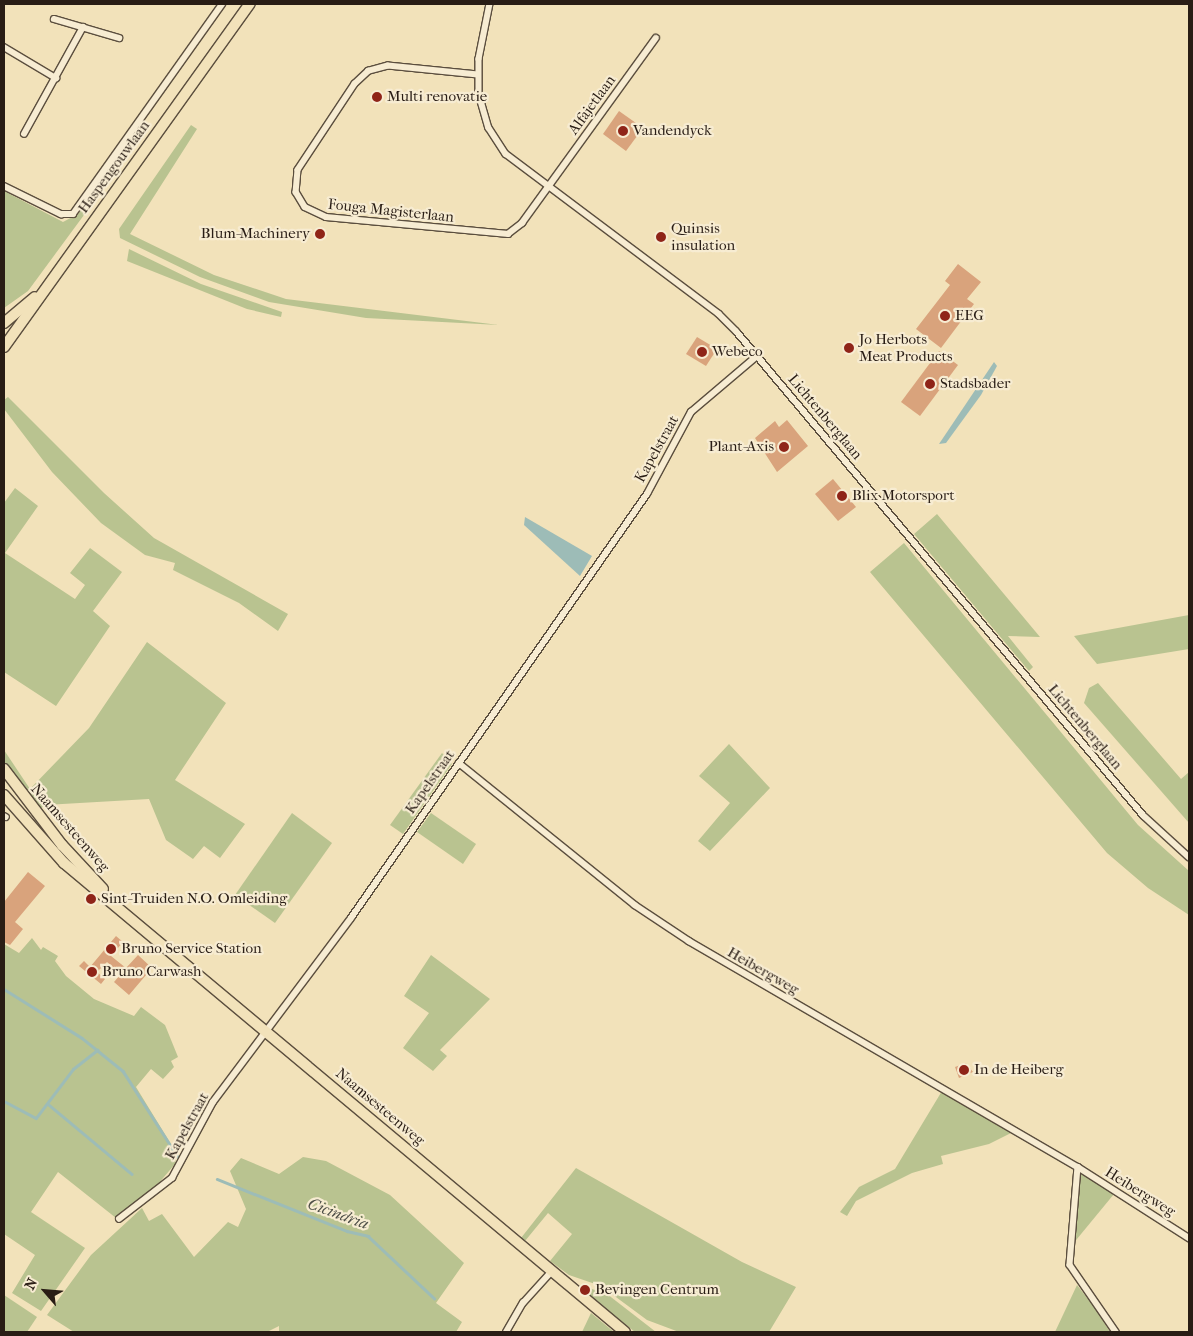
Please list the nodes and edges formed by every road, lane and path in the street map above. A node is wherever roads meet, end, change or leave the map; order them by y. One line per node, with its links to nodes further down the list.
1 (222, 4): 12 (street)
2 (250, 4): 14 (main road, Haspengouwlaan)
3 (490, 4): 9 (street, Lichtenberglaan)
4 (54, 19): 5 (street)
5 (83, 27): 6 (street); 10 (street)
6 (119, 38)
7 (656, 38): 13 (street, Alfajetlaan)
8 (4, 47): 10 (street)
9 (478, 75): 13 (street, Lichtenberglaan); 13 (street, Fouga Magisterlaan)
10 (56, 78): 11 (street)
11 (24, 134)
12 (4, 186)
13 (548, 188): 17 (street, Lichtenberglaan)
14 (47, 287): 15 (main road); 16 (main road, Haspengouwlaan)
15 (4, 323)
16 (4, 347)
17 (758, 356): 18 (street, Kapelstraat); 22 (street, Lichtenberglaan)
18 (459, 763): 24 (street, Kapelstraat); 25 (street, Heibergweg)
19 (4, 768): 20 (main road, Naamsesteenweg)
20 (8, 778): 23 (main road, Naamsesteenweg)
21 (4, 794): 23 (main road, Naamsesteenweg)
22 (1189, 857)
23 (116, 905): 24 (main road, Naamsesteenweg)
24 (268, 1032): 26 (street, Kapelstraat); 28 (main road, Naamsesteenweg)
25 (1078, 1167): 27 (street, Heibergweg); 31 (street)
26 (119, 1219)
27 (1189, 1238)
28 (552, 1271): 29 (street); 30 (main road, Naamsesteenweg)
29 (506, 1332)
30 (625, 1332)
31 (1116, 1332)

